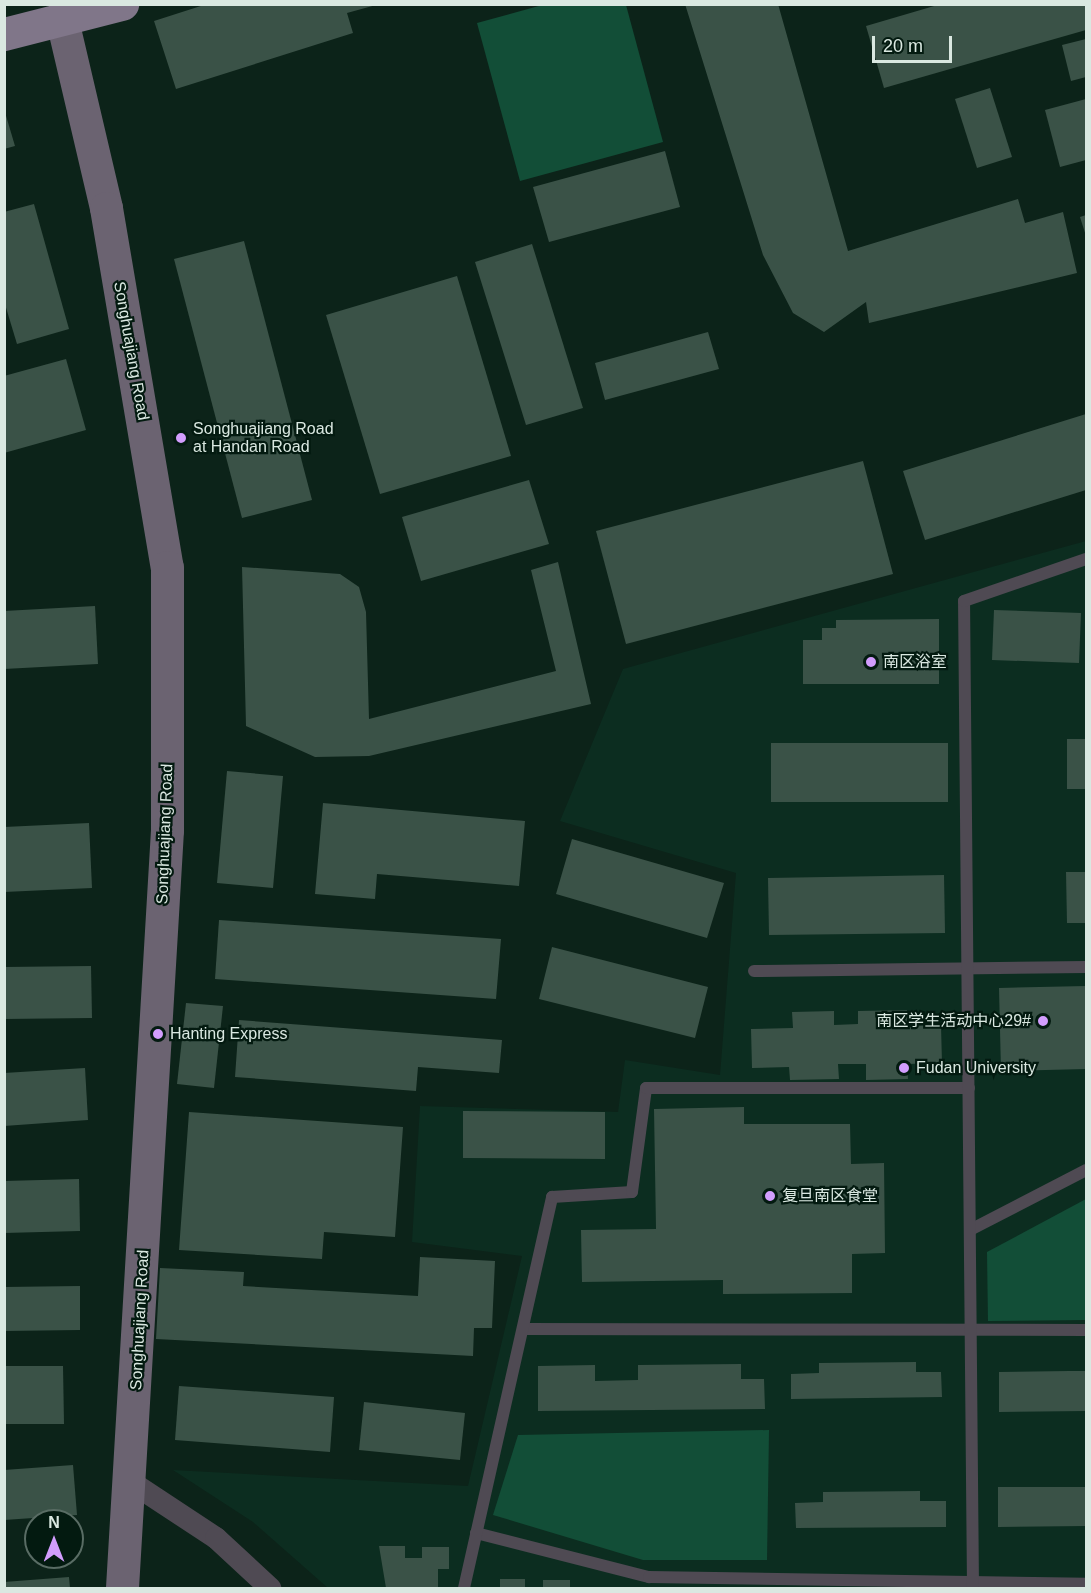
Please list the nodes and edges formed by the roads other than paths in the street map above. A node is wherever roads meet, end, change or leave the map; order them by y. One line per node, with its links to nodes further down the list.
1 (122, 4): 2 (main road)
2 (62, 20): 3 (main road); 14 (street, Songhuajiang Road)
3 (4, 34)
4 (1086, 559): 6 (lane)
5 (1086, 967): 6 (lane)
6 (968, 968): 7 (lane); 8 (lane)
7 (754, 971)
8 (969, 1088): 10 (lane); 11 (lane)
9 (1086, 1170): 10 (lane)
10 (970, 1230): 12 (lane)
11 (524, 1329): 12 (lane); 15 (lane)
12 (971, 1330): 13 (lane); 17 (lane)
13 (1086, 1330)
14 (131, 1482): 18 (street, Songhuajiang Road); 19 (street)
15 (476, 1533): 17 (lane); 20 (lane)
16 (1086, 1584): 17 (lane)
17 (974, 1587)
18 (122, 1588)
19 (270, 1588)
20 (464, 1588)

